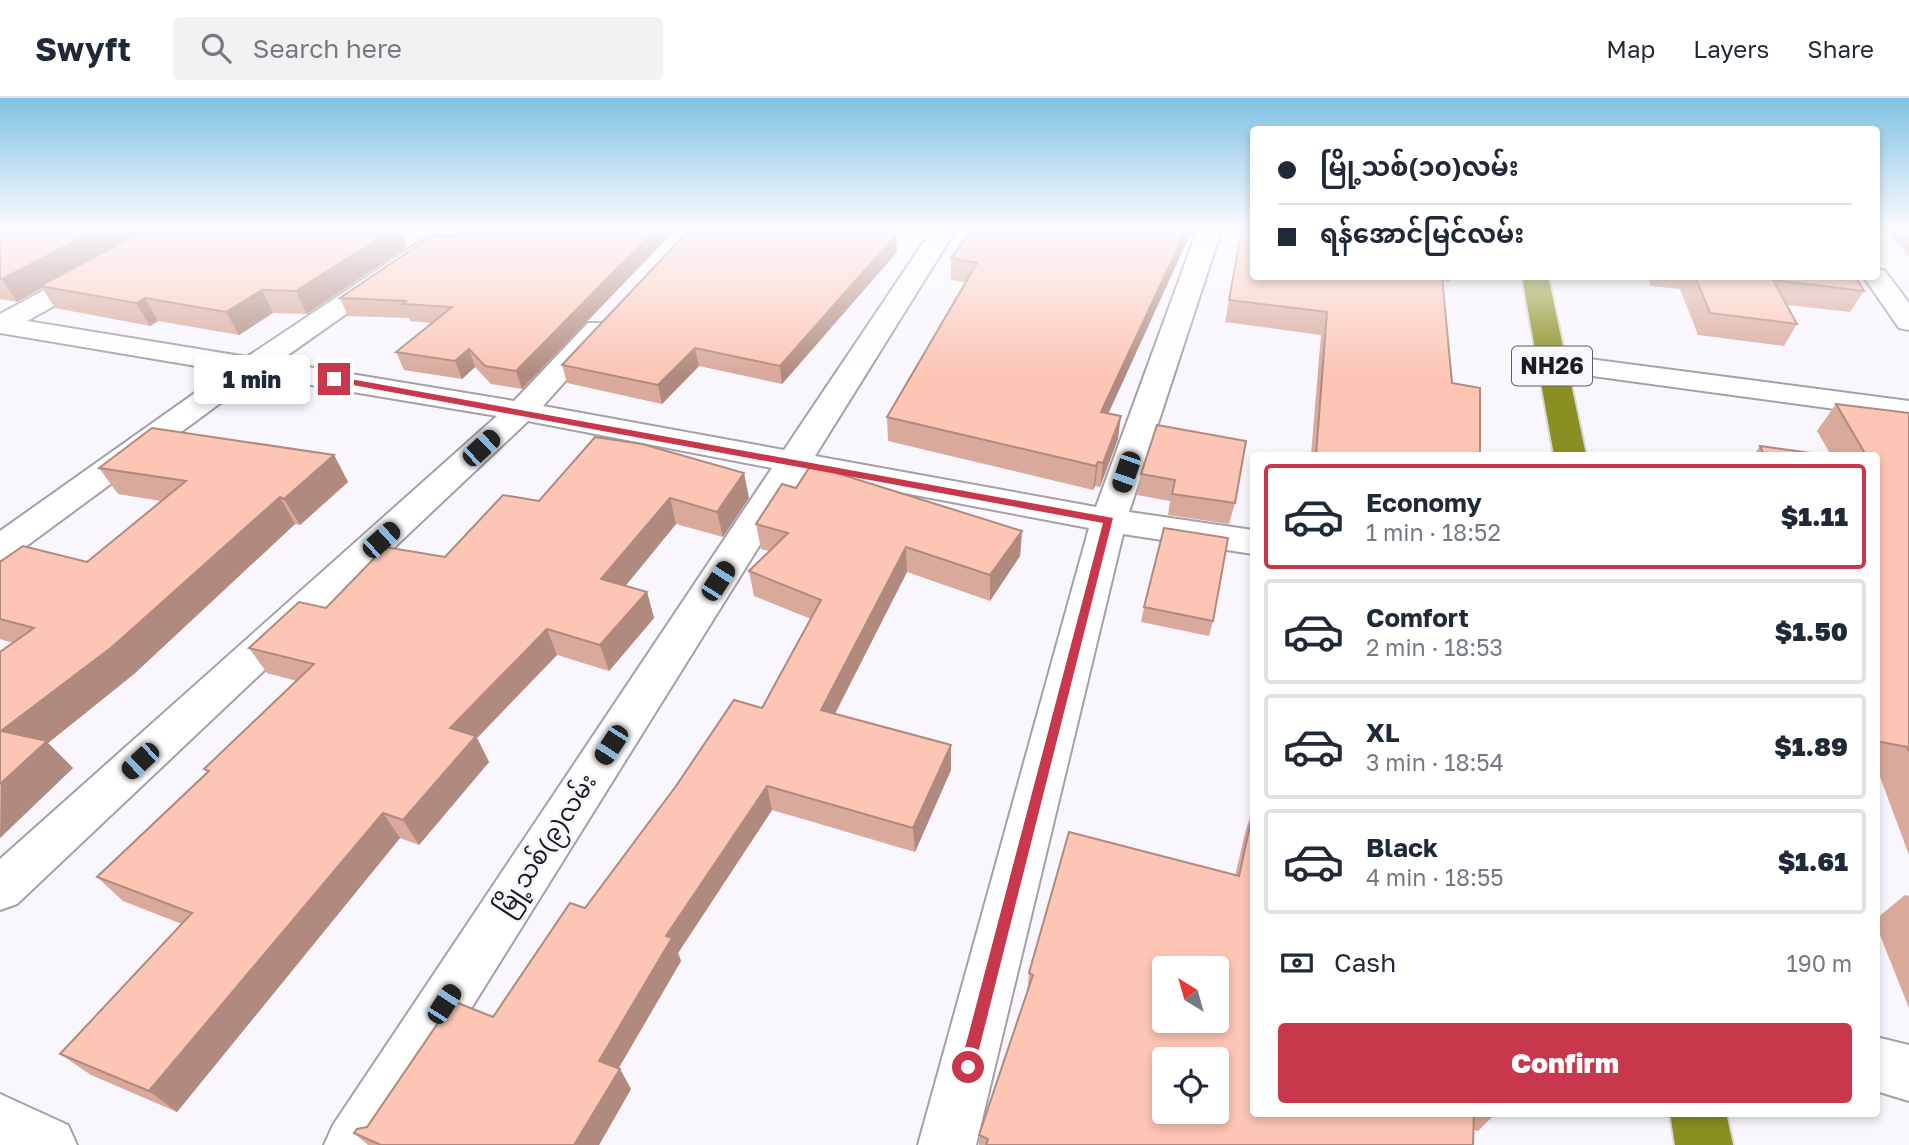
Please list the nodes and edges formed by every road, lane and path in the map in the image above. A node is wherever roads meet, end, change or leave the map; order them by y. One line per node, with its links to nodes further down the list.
1 (88, 277): 9 (street)
2 (384, 277): 13 (street)
3 (913, 277): 17 (street, မြို့သစ်(၉)လမ်း)
4 (1193, 277): 18 (street)
5 (1536, 280): 12 (highway, NH26)
6 (1879, 280): 8 (street)
7 (617, 309): 15 (street)
8 (1909, 322)
9 (0, 325): 10 (street)
10 (40, 331): 11 (street); 13 (street)
11 (0, 352)
12 (1551, 363): 14 (street); 16 (highway, NH26)
13 (254, 365): 15 (street); 20 (street)
14 (1909, 410)
15 (521, 411): 17 (street); 21 (street)
16 (1569, 452)
17 (793, 463): 18 (street); 27 (street, မြို့သစ်(၉)လမ်း)
18 (1109, 520): 19 (street); 28 (street)
19 (1250, 542)
20 (0, 548)
21 (0, 889)
22 (1880, 1065): 23 (street)
23 (1909, 1073)
24 (1699, 1117): 29 (highway)
25 (0, 1122): 26 (street)
26 (48, 1145)
27 (353, 1145)
28 (947, 1145)
29 (1704, 1145)

